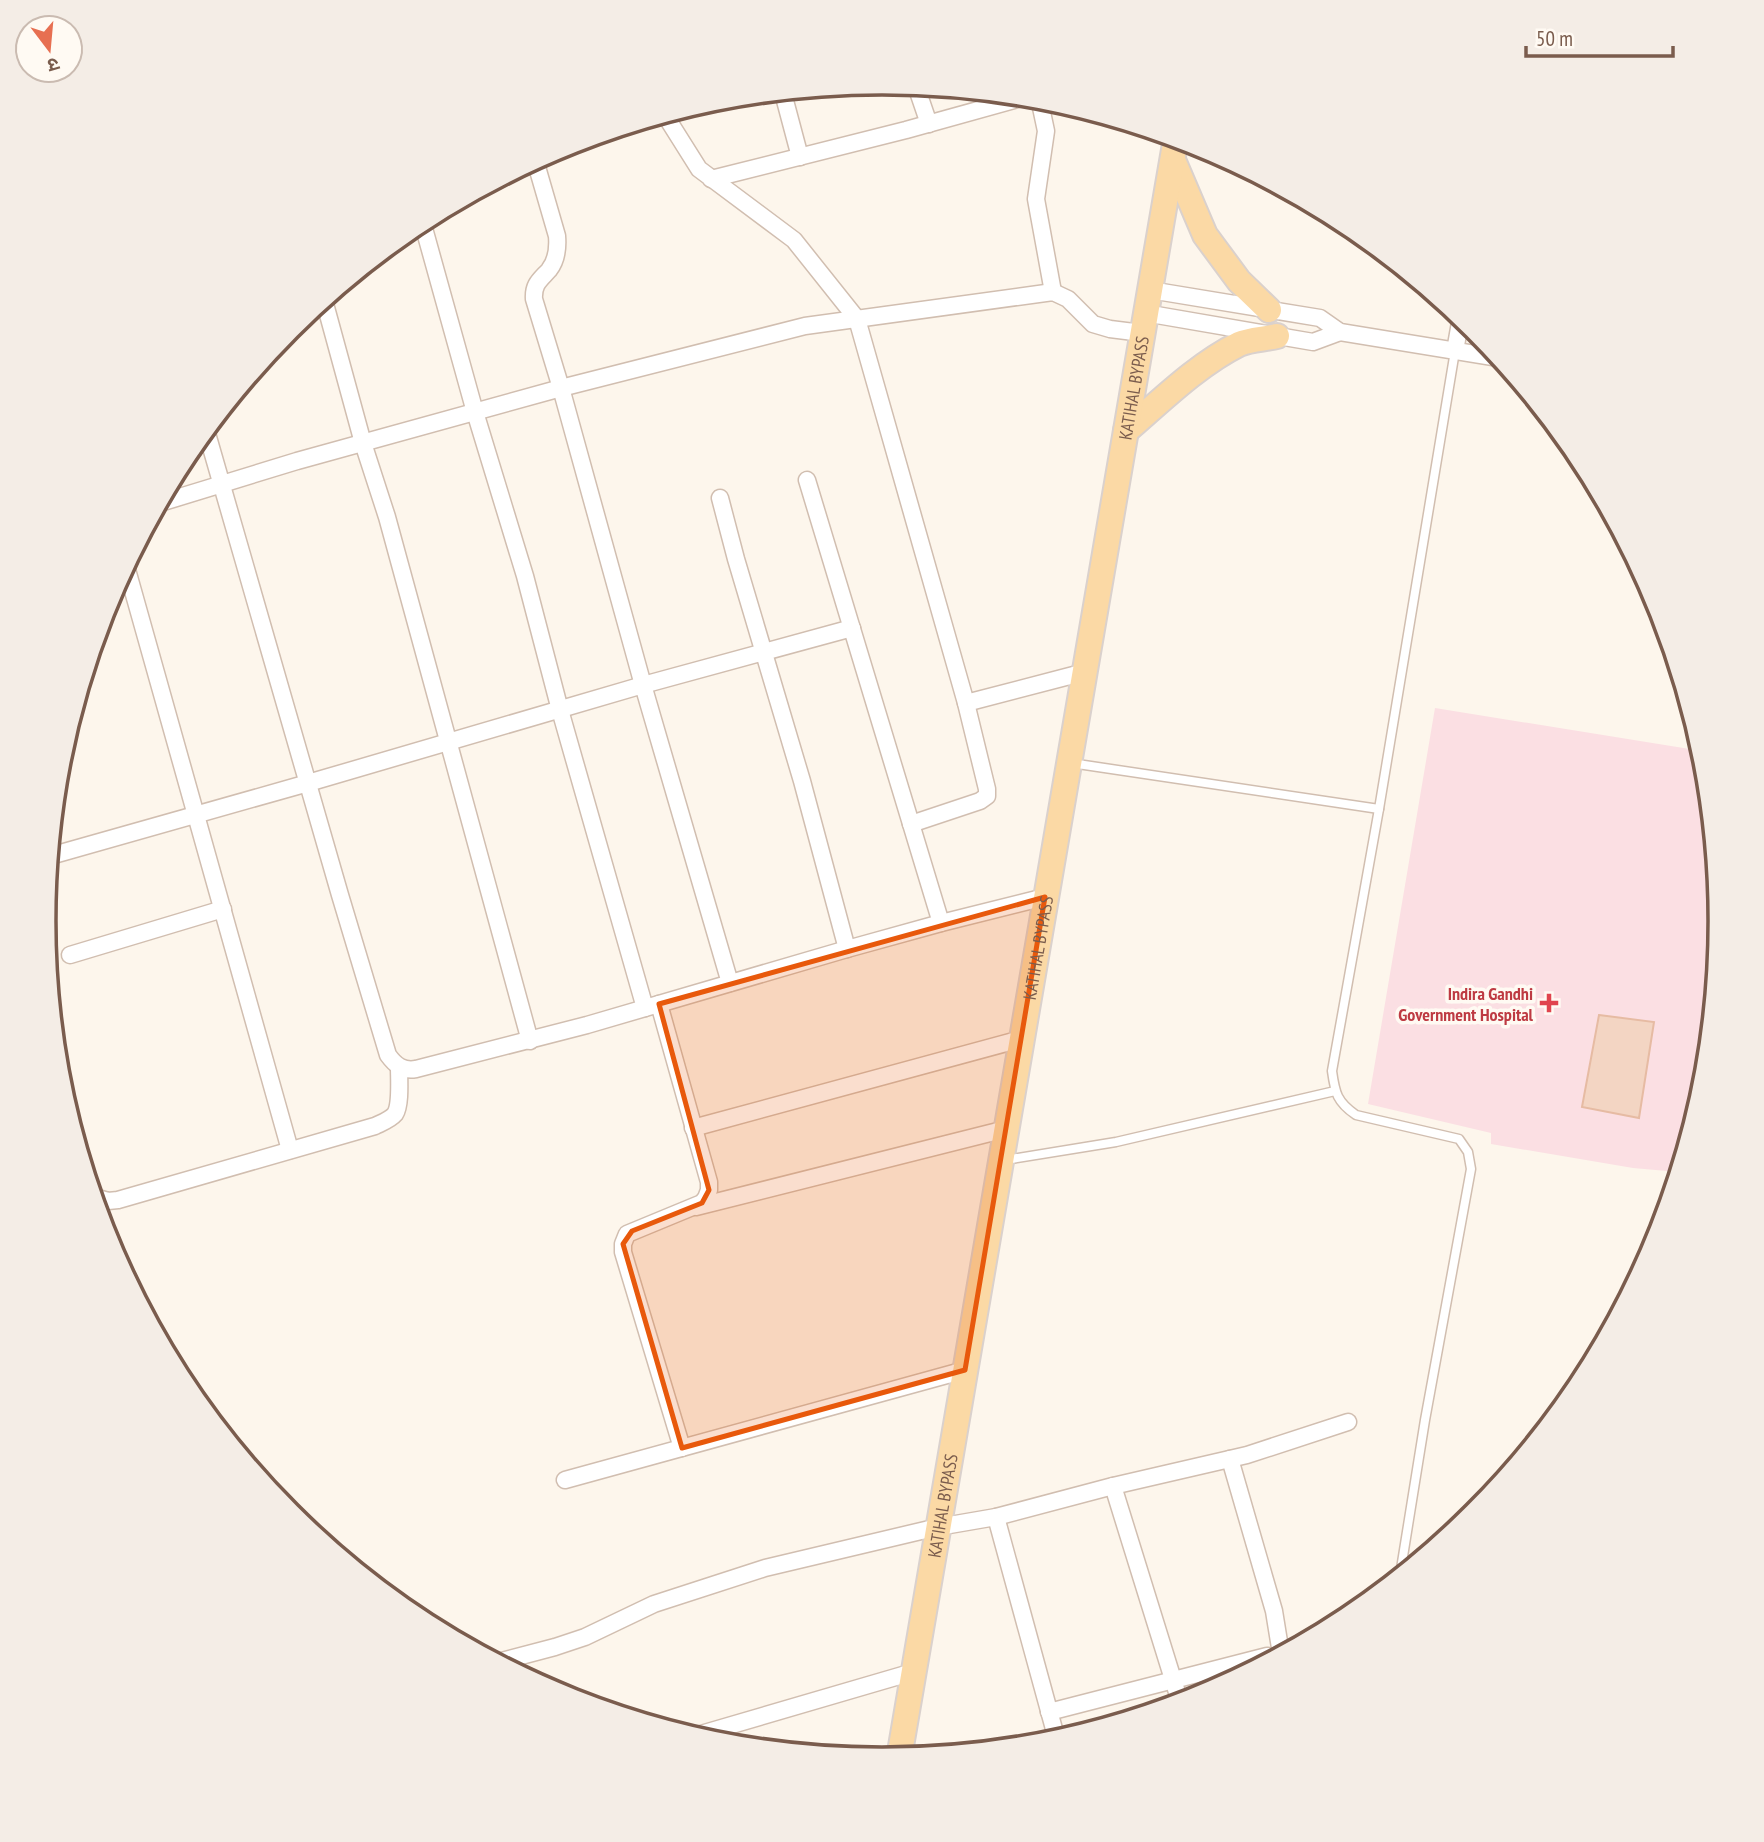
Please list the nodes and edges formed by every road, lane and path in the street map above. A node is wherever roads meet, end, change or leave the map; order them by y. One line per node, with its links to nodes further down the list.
1 (920, 96): 6 (street)
2 (785, 101): 8 (street)
3 (1001, 104): 6 (street)
4 (1042, 111): 12 (street)
5 (670, 123): 10 (street)
6 (929, 124): 8 (street)
7 (1174, 149): 14 (main road); 15 (main road, KATIHAL BYPASS)
8 (800, 157): 10 (street)
9 (539, 170): 22 (street)
10 (711, 178): 16 (street)
11 (425, 233): 23 (street)
12 (1053, 292): 15 (street); 16 (street)
13 (327, 310): 26 (street)
14 (1269, 310): 15 (street); 18 (street)
15 (1146, 312): 19 (street); 24 (main road, KATIHAL BYPASS)
16 (857, 319): 22 (street); 36 (street)
17 (1459, 330): 20 (street)
18 (1340, 332): 19 (street); 20 (street)
19 (1277, 336): 24 (main road)
20 (1455, 351): 21 (street); 41 (lane)
21 (1484, 356)
22 (561, 388): 23 (street); 35 (street)
23 (475, 412): 26 (street); 37 (street)
24 (1126, 431): 34 (main road, KATIHAL BYPASS)
25 (209, 442): 28 (street)
26 (363, 443): 28 (street); 38 (street)
27 (807, 480): 32 (street)
28 (220, 485): 30 (street); 40 (street)
29 (720, 498): 33 (street)
30 (172, 499)
31 (130, 580): 42 (street)
32 (852, 628): 33 (street); 43 (street)
33 (763, 651): 35 (street); 48 (street)
34 (1084, 672): 36 (street); 39 (main road, KATIHAL BYPASS)
35 (643, 685): 37 (street); 50 (street)
36 (966, 703): 43 (street)
37 (560, 709): 38 (street); 51 (street)
38 (449, 742): 40 (street); 53 (street)
39 (1069, 763): 41 (lane); 45 (main road, KATIHAL BYPASS)
40 (308, 783): 42 (street); 54 (street)
41 (1380, 809): 55 (lane)
42 (197, 815): 44 (street); 46 (street)
43 (911, 824): 47 (street)
44 (59, 853)
45 (1045, 897): 47 (street); 52 (main road, KATIHAL BYPASS)
46 (223, 909): 49 (street); 58 (street)
47 (941, 923): 48 (street)
48 (847, 948): 50 (street)
49 (70, 955)
50 (730, 983): 51 (street)
51 (652, 1006): 53 (street); 56 (street)
52 (1021, 1040): 56 (street); 57 (main road, KATIHAL BYPASS)
53 (530, 1041): 54 (street)
54 (399, 1068): 58 (street)
55 (1335, 1091): 59 (lane); 70 (lane)
56 (693, 1128): 61 (street)
57 (1006, 1129): 59 (main road, KATIHAL BYPASS); 61 (street)
58 (290, 1150): 60 (street)
59 (1000, 1161): 62 (main road, KATIHAL BYPASS)
60 (105, 1199)
61 (695, 1207): 64 (street)
62 (965, 1370): 64 (street); 69 (main road, KATIHAL BYPASS)
63 (1348, 1422): 65 (street)
64 (682, 1448): 66 (street)
65 (1230, 1460): 67 (street); 71 (street)
66 (565, 1479)
67 (1113, 1486): 68 (street); 75 (street)
68 (996, 1517): 69 (street); 77 (street)
69 (938, 1527): 72 (street); 74 (main road, KATIHAL BYPASS)
70 (1402, 1562)
71 (1279, 1644)
72 (511, 1659)
73 (1250, 1660): 75 (street)
74 (913, 1672): 79 (street); 80 (main road, KATIHAL BYPASS)
75 (1173, 1680): 76 (street); 77 (street)
76 (1177, 1692)
77 (1049, 1712): 78 (street)
78 (1054, 1729)
79 (715, 1730)
80 (901, 1746)

